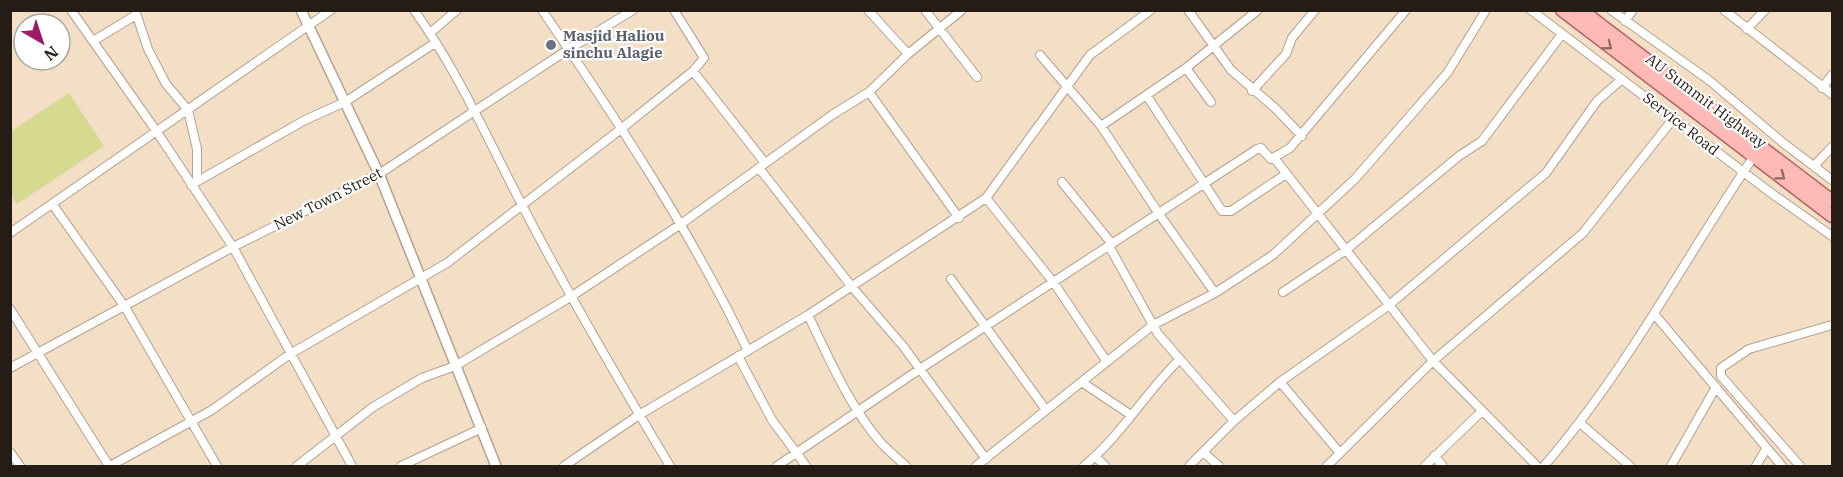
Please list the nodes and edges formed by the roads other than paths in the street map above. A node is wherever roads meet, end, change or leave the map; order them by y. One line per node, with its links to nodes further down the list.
1 (71, 10): 32 (street)
2 (301, 10): 27 (street)
3 (331, 10): 27 (street)
4 (414, 10): 30 (street)
5 (457, 10): 30 (street)
6 (542, 10): 35 (street)
7 (633, 10): 35 (street, New Town Street)
8 (674, 10): 39 (street)
9 (868, 10): 36 (street)
10 (925, 10): 28 (street)
11 (962, 10): 28 (street)
12 (1188, 10): 34 (street)
13 (1258, 10): 34 (street)
14 (1315, 10): 45 (street)
15 (1406, 10): 57 (street)
16 (1486, 10): 75 (street)
17 (1531, 10): 31 (street, Service Road)
18 (1562, 10): 59 (main road, AU Summit Highway, one-way to 59)
19 (1581, 10): 71 (main road, AU Summit Highway)
20 (1611, 10): 26 (street)
21 (1633, 10): 26 (street)
22 (1725, 10): 29 (street)
23 (1765, 10): 29 (street)
24 (1147, 12): 43 (street)
25 (136, 13): 32 (street); 51 (street)
26 (1625, 21): 62 (street)
27 (309, 24): 49 (street); 51 (street)
28 (939, 28): 36 (street); 41 (street)
29 (1748, 29): 44 (street)
30 (430, 33): 33 (street)
31 (1562, 34): 42 (street, Service Road); 83 (street)
32 (93, 41): 56 (street)
33 (435, 43): 49 (street); 52 (street)
34 (1214, 46): 38 (street); 45 (street)
35 (569, 49): 52 (street, New Town Street); 55 (street)
36 (908, 54): 46 (street)
37 (1040, 55): 43 (street)
38 (1186, 68): 48 (street); 50 (street)
39 (693, 71): 55 (street); 61 (street)
40 (1833, 75): 44 (street)
41 (977, 77)
42 (1622, 79): 53 (street, Service Road); 91 (street)
43 (1068, 86): 54 (street); 70 (street)
44 (1822, 88): 47 (street)
45 (1252, 91): 57 (street)
46 (869, 92): 61 (street); 77 (street)
47 (1833, 94)
48 (1147, 96): 54 (street); 69 (street)
49 (345, 102): 64 (street); 68 (street)
50 (1211, 102)
51 (188, 110): 56 (street); 68 (street)
52 (475, 111): 64 (street, New Town Street); 73 (street)
53 (1673, 119): 63 (street, Service Road); 104 (street)
54 (1101, 126): 74 (street)
55 (621, 129): 73 (street); 78 (street)
56 (157, 132): 68 (street); 72 (street)
57 (1302, 136): 60 (street)
58 (1833, 147): 62 (street)
59 (1754, 156): 63 (street); 76 (main road, AU Summit Highway, one-way to 76)
60 (1275, 159): 65 (street); 69 (street)
61 (762, 165): 78 (street); 87 (street)
62 (1814, 166): 66 (street)
63 (1743, 172): 80 (street, Service Road); 95 (street)
64 (379, 174): 82 (street, New Town Street); 84 (street)
65 (1286, 174): 69 (street); 75 (street)
66 (1833, 180)
67 (1062, 182): 81 (street)
68 (194, 183): 82 (street)
69 (1204, 184): 74 (street)
70 (986, 198): 77 (street); 86 (street)
71 (1833, 201)
72 (53, 205): 79 (street); 92 (street)
73 (523, 206): 84 (street); 90 (street)
74 (1159, 214): 81 (street); 88 (street)
75 (1318, 214): 83 (street); 88 (street)
76 (1833, 216)
77 (959, 218): 87 (street)
78 (681, 224): 90 (street); 99 (street)
79 (10, 233)
80 (1833, 236)
81 (1110, 245): 86 (street); 96 (street)
82 (233, 247): 92 (street, New Town Street); 101 (street)
83 (1346, 250): 89 (street); 91 (street)
84 (419, 279): 101 (street); 106 (street)
85 (951, 279): 98 (street)
86 (1054, 283): 98 (street); 105 (street)
87 (852, 287): 94 (street); 108 (street)
88 (1215, 292): 96 (street)
89 (1283, 292)
90 (572, 296): 106 (street); 115 (street)
91 (1388, 306): 104 (street); 109 (street)
92 (125, 307): 100 (street, New Town Street); 118 (street)
93 (10, 309): 100 (street)
94 (808, 315): 99 (street); 112 (street)
95 (1655, 315): 111 (street); 119 (street)
96 (1153, 325): 103 (street); 105 (street)
97 (1833, 325): 158 (street)
98 (985, 329): 108 (street); 113 (street)
99 (748, 351): 102 (street)
100 (38, 353): 107 (street, New Town Street); 132 (street)
101 (291, 354): 118 (street); 121 (street)
102 (738, 356): 115 (street); 126 (street)
103 (1179, 360): 116 (street); 117 (street)
104 (1433, 361): 114 (street); 125 (street)
105 (1107, 362): 110 (street)
106 (455, 366): 120 (street); 121 (street)
107 (10, 368)
108 (920, 369): 112 (street); 129 (street)
109 (1280, 382): 117 (street); 125 (street)
110 (1083, 383): 113 (street); 116 (street)
111 (1716, 387): 122 (street); 155 (street)
112 (859, 409): 126 (street); 142 (street)
113 (1047, 410): 129 (street)
114 (1482, 411): 127 (street); 152 (street)
115 (639, 415): 138 (street); 139 (street)
116 (1131, 415): 128 (street)
117 (1234, 421): 124 (street)
118 (191, 422): 132 (street); 133 (street)
119 (1581, 424): 153 (street); 154 (street)
120 (482, 428): 136 (street); 137 (street)
121 (336, 438): 134 (street); 135 (street)
122 (1766, 449): 156 (street); 157 (street)
123 (10, 452): 131 (street)
124 (1203, 452): 146 (street); 147 (street)
125 (1340, 453): 130 (street)
126 (797, 454): 140 (street); 141 (street)
127 (1434, 456): 150 (street); 151 (street)
128 (1096, 457): 144 (street); 145 (street)
129 (986, 459): 143 (street)
130 (1334, 460): 148 (street); 149 (street)
131 (20, 466)
132 (110, 466)
133 (217, 466)
134 (297, 466)
135 (352, 466)
136 (401, 466)
137 (496, 466)
138 (564, 466)
139 (670, 466)
140 (777, 466)
141 (806, 466)
142 (906, 466)
143 (976, 466)
144 (1084, 466)
145 (1105, 466)
146 (1189, 466)
147 (1219, 466)
148 (1328, 466)
149 (1341, 466)
150 (1425, 466)
151 (1443, 466)
152 (1537, 466)
153 (1544, 466)
154 (1630, 466)
155 (1671, 466)
156 (1756, 466)
157 (1782, 466)
158 (1800, 466)

